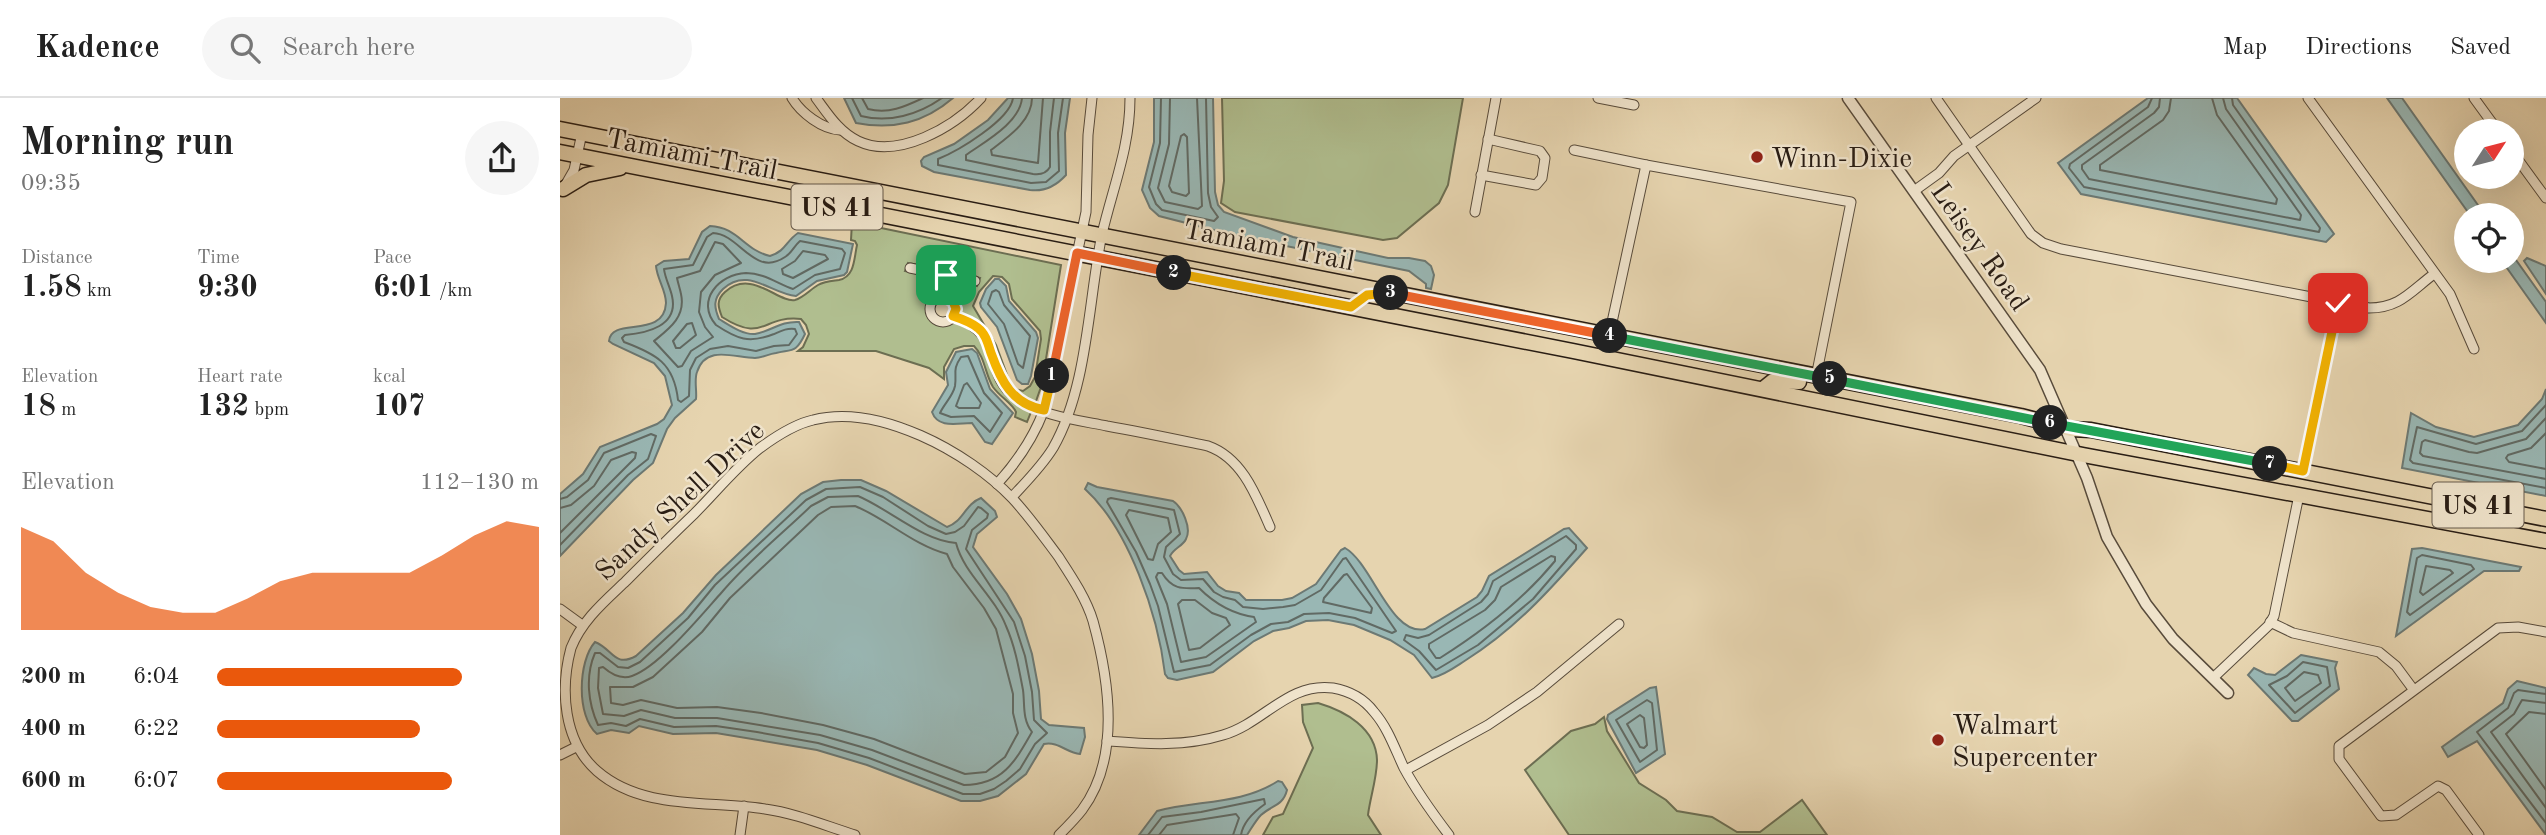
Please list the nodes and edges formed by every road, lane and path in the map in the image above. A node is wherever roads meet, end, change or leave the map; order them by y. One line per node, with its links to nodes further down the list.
1 (793, 98): 17 (street)
2 (816, 98): 17 (street)
3 (981, 98): 17 (street)
4 (1093, 98): 32 (street)
5 (1130, 98): 33 (street)
6 (1496, 98): 19 (street)
7 (1598, 98): 13 (street)
8 (1848, 98): 29 (street, Leisey Road)
9 (1936, 98): 20 (street)
10 (2036, 98): 20 (street)
11 (2308, 98): 37 (street)
12 (2474, 98): 15 (street)
13 (1620, 100): 14 (street)
14 (1634, 105)
15 (2489, 119)
16 (560, 129): 18 (main road, Tamiami Trail / US 41)
17 (840, 130)
18 (582, 133): 23 (street); 32 (main road, Tamiami Trail / US 41)
19 (1488, 139): 27 (street); 27 (street)
20 (1969, 146): 29 (street); 42 (street)
21 (1574, 150): 24 (street)
22 (560, 152): 23 (main road, Tamiami Trail / US 41)
23 (578, 156): 25 (main road, Tamiami Trail / US 41); 28 (street)
24 (1646, 165): 45 (street); 48 (street)
25 (632, 167): 28 (main road); 34 (main road, Tamiami Trail / US 41)
26 (2524, 168): 30 (street)
27 (1481, 176): 31 (street)
28 (561, 190)
29 (1914, 191): 53 (street, Leisey Road)
30 (2546, 198)
31 (1475, 212)
32 (1082, 232): 33 (main road, Tamiami Trail / US 41); 34 (street)
33 (1102, 236): 35 (street); 40 (main road, Tamiami Trail / US 41)
34 (1077, 253): 35 (main road, Tamiami Trail / US 41); 51 (street)
35 (1097, 257): 43 (main road, Tamiami Trail / US 41); 52 (street)
36 (910, 268): 38 (street)
37 (2434, 274): 42 (street); 46 (street)
38 (946, 275): 39 (street); 41 (street)
39 (975, 281)
40 (1391, 293): 43 (main road); 45 (main road, Tamiami Trail / US 41)
41 (943, 296): 44 (street); 44 (street)
42 (2338, 303): 55 (street)
43 (1351, 307): 47 (main road, Tamiami Trail / US 41)
44 (953, 316): 51 (street)
45 (1609, 336): 47 (main road); 48 (main road, Tamiami Trail / US 41)
46 (2474, 349)
47 (1573, 351): 50 (main road, Tamiami Trail / US 41)
48 (1816, 377): 49 (main road, Tamiami Trail / US 41)
49 (1854, 384): 50 (main road); 53 (main road, Tamiami Trail / US 41)
50 (1763, 389): 54 (main road, Tamiami Trail / US 41)
51 (1044, 410): 52 (street); 56 (street)
52 (1066, 418): 58 (street); 62 (street)
53 (2064, 427): 54 (street, Leisey Road); 55 (main road, Tamiami Trail / US 41)
54 (2076, 453): 57 (main road, Tamiami Trail / US 41); 69 (street, Leisey Road)
55 (2303, 471): 59 (main road, Tamiami Trail / US 41)
56 (997, 484): 58 (street, Sandy Shell Drive); 67 (street, Sandy Shell Drive)
57 (2299, 495): 61 (main road, Tamiami Trail / US 41); 65 (street)
58 (1012, 498): 72 (street, Sandy Shell Drive)
59 (2466, 503): 60 (main road, Tamiami Trail / US 41); 61 (main road)
60 (2546, 519)
61 (2463, 525): 63 (main road, Tamiami Trail / US 41)
62 (1270, 527)
63 (2546, 541)
64 (560, 609): 67 (street)
65 (2270, 622): 69 (street); 70 (street)
66 (1619, 624): 75 (street)
67 (582, 625): 73 (street, Sandy Shell Drive)
68 (2546, 632): 70 (street)
69 (2213, 678): 71 (street, Leisey Road)
70 (2413, 689): 81 (street)
71 (2228, 693)
72 (1107, 741): 75 (street); 79 (street, Sandy Shell Drive)
73 (576, 747): 74 (street); 76 (street, Sandy Shell Drive)
74 (560, 755)
75 (1406, 770): 80 (street)
76 (744, 806): 77 (street); 78 (street, Sandy Shell Drive)
77 (740, 835)
78 (855, 835)
79 (1059, 835)
80 (1449, 835)
81 (2479, 835)

